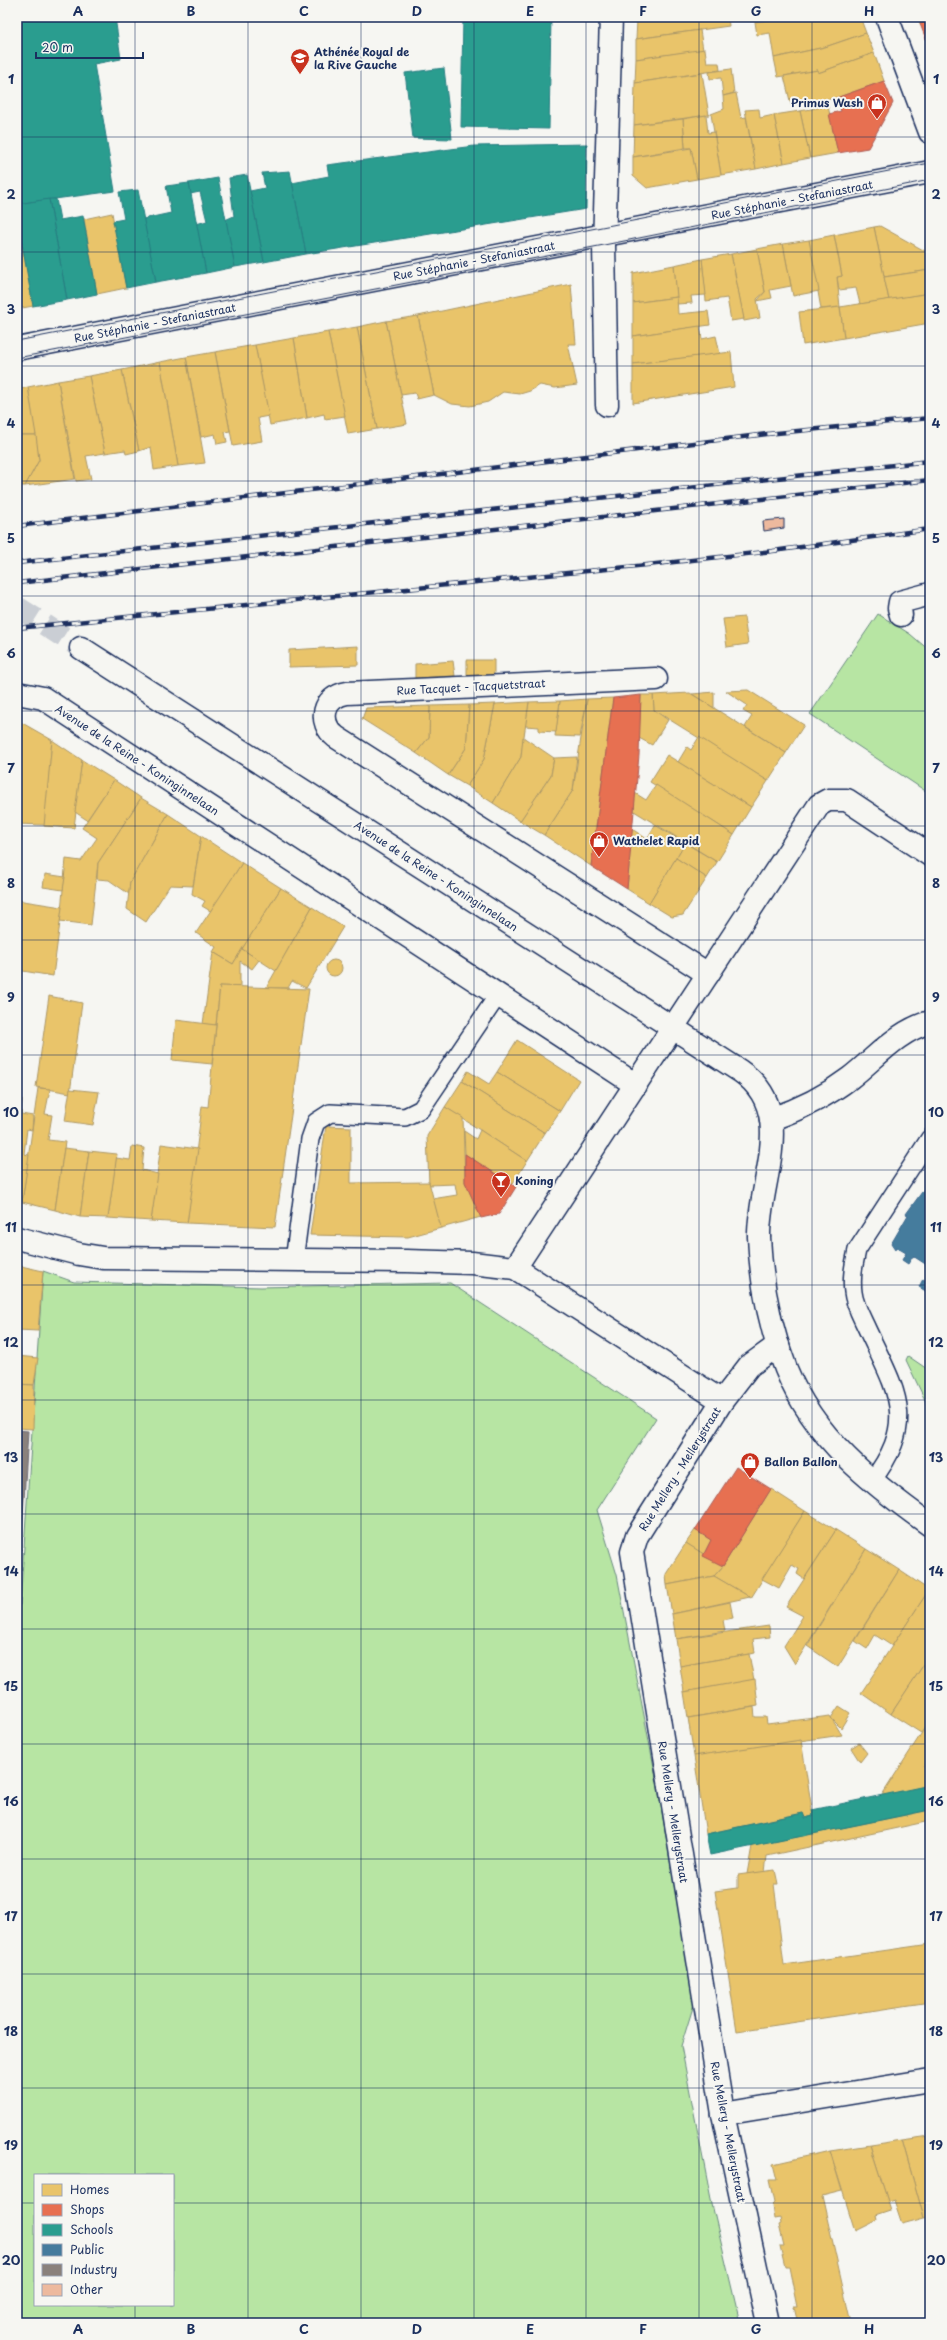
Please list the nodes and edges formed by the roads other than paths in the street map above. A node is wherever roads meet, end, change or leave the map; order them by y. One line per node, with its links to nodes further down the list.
1 (611, 17): 5 (street)
2 (887, 17): 3 (street)
3 (930, 132)
4 (930, 172): 5 (street, Rue Stéphanie - Stefaniastraat)
5 (604, 236): 6 (street, Rue Stéphanie - Stefaniastraat); 7 (street)
6 (17, 349)
7 (607, 405)
8 (930, 594): 9 (street)
9 (901, 615)
10 (81, 648): 17 (street, Avenue de la Reine - Koninginnelaan)
11 (656, 679): 14 (street, Rue Tacquet - Tacquetstraat)
12 (17, 693): 15 (street, Avenue de la Reine - Koninginnelaan)
13 (930, 855): 14 (street)
14 (708, 974): 17 (street)
15 (498, 995): 18 (street, Avenue de la Reine - Koninginnelaan); 22 (lane)
16 (930, 1022): 19 (street)
17 (672, 1028): 18 (street); 19 (street, Avenue de la Reine - Koninginnelaan)
18 (636, 1085): 23 (street)
19 (771, 1119): 24 (street, Avenue de la Reine - Koninginnelaan)
20 (930, 1138): 26 (lane)
21 (17, 1238): 22 (street)
22 (294, 1260): 23 (street)
23 (515, 1268): 25 (street)
24 (778, 1345): 25 (street, Rue Mellery - Mellerystraat); 26 (street, Avenue de la Reine - Koninginnelaan)
25 (722, 1401): 29 (street, Rue Mellery - Mellerystraat)
26 (871, 1482): 27 (street, Avenue de la Reine - Koninginnelaan)
27 (930, 1525)
28 (930, 2080): 29 (street)
29 (723, 2114): 30 (street, Rue Mellery - Mellerystraat)
30 (768, 2323)

